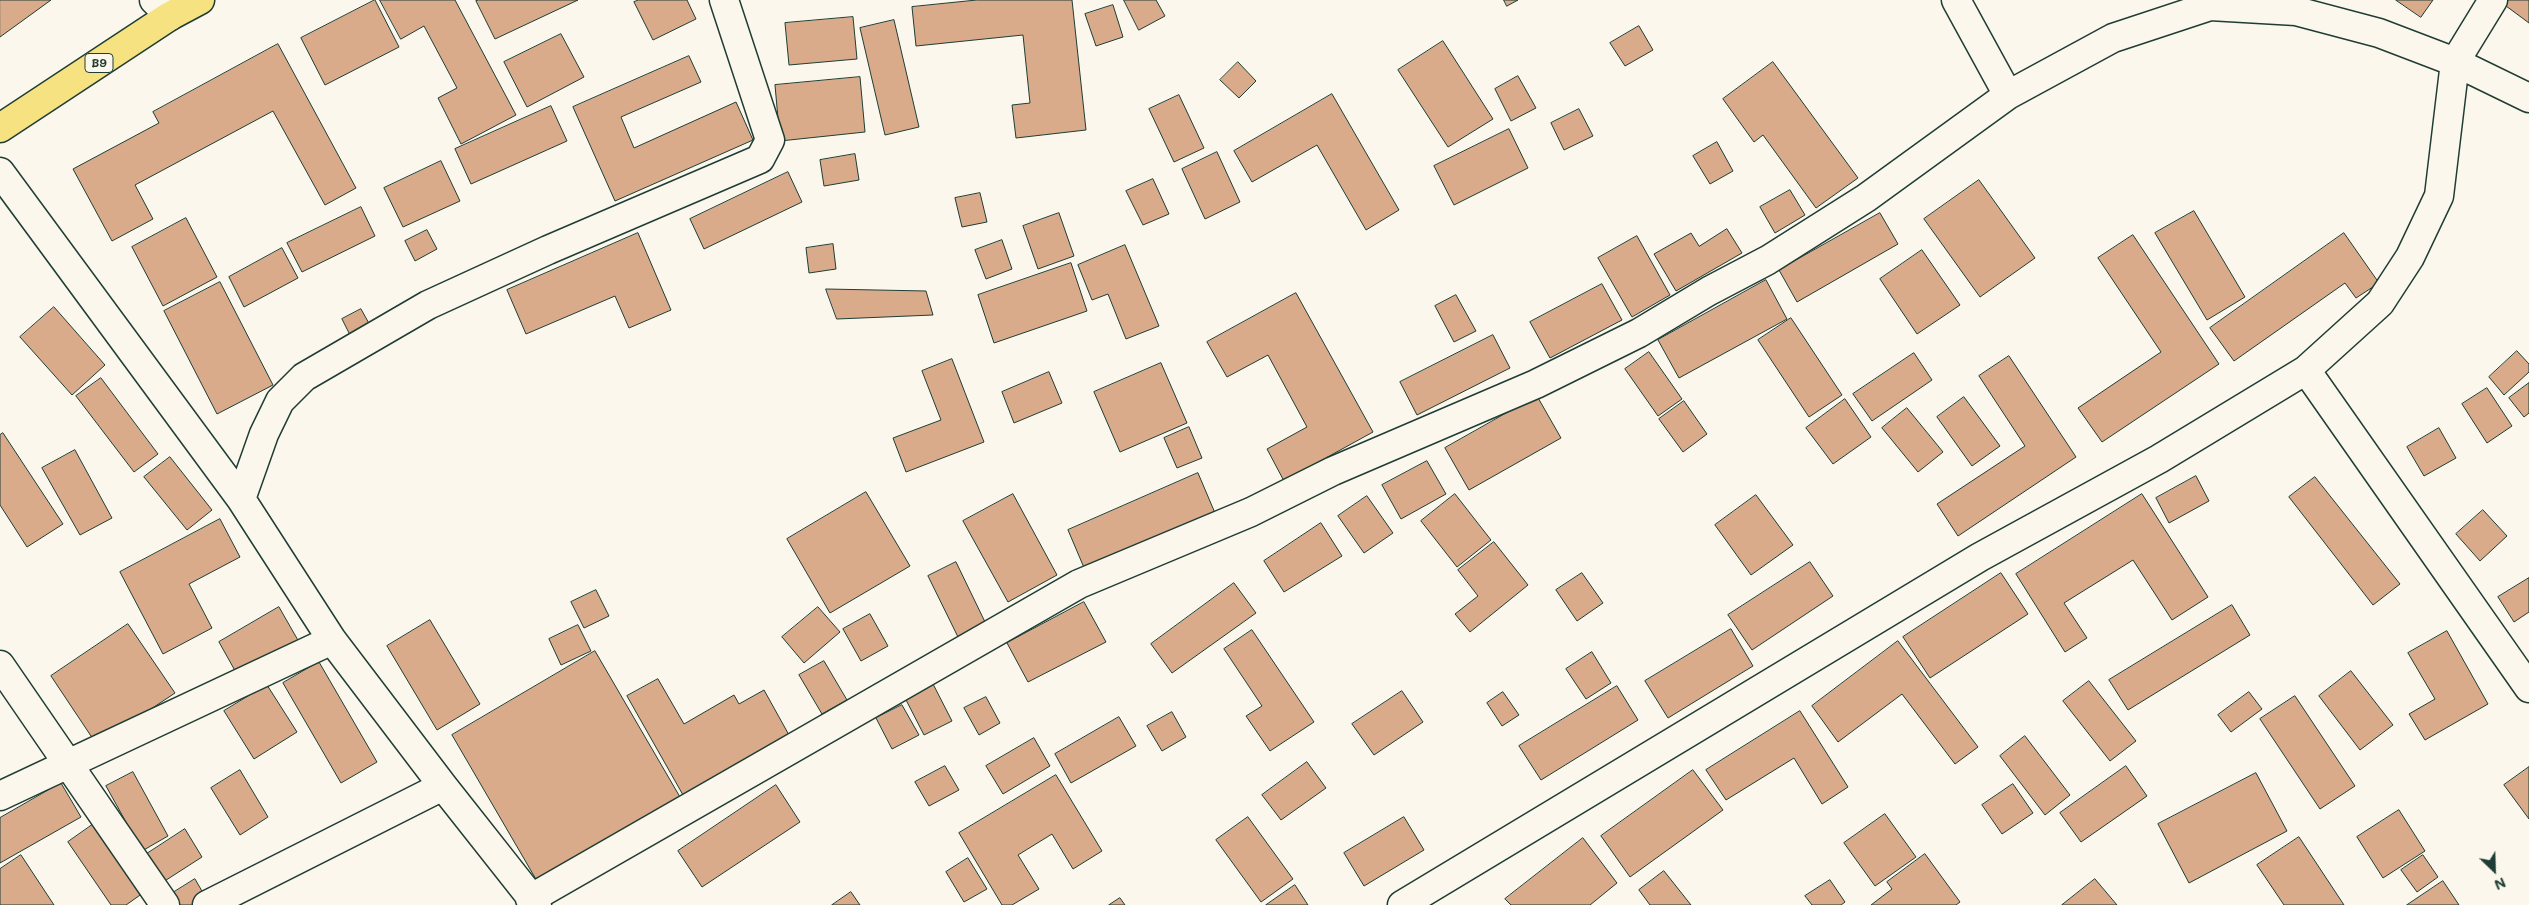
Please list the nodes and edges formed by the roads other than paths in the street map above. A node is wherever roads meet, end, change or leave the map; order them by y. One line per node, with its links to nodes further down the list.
1 (200, 0): 5 (highway, B9)
2 (724, 0): 12 (street)
3 (1956, 0): 7 (street)
4 (2493, 0): 6 (street)
5 (162, 8): 9 (highway, B9)
6 (2455, 62): 7 (street); 8 (street); 11 (street)
7 (2008, 95): 19 (street)
8 (2529, 98)
9 (0, 128)
10 (0, 172): 12 (street)
11 (2306, 370): 15 (street); 22 (street)
12 (241, 499): 13 (street)
13 (332, 640): 16 (street); 17 (street)
14 (0, 665): 16 (street)
15 (2529, 688)
16 (68, 765): 18 (street); 20 (street)
17 (443, 786): 19 (street); 21 (street)
18 (0, 796)
19 (534, 902)
20 (165, 905)
21 (207, 905)
22 (1402, 905)

